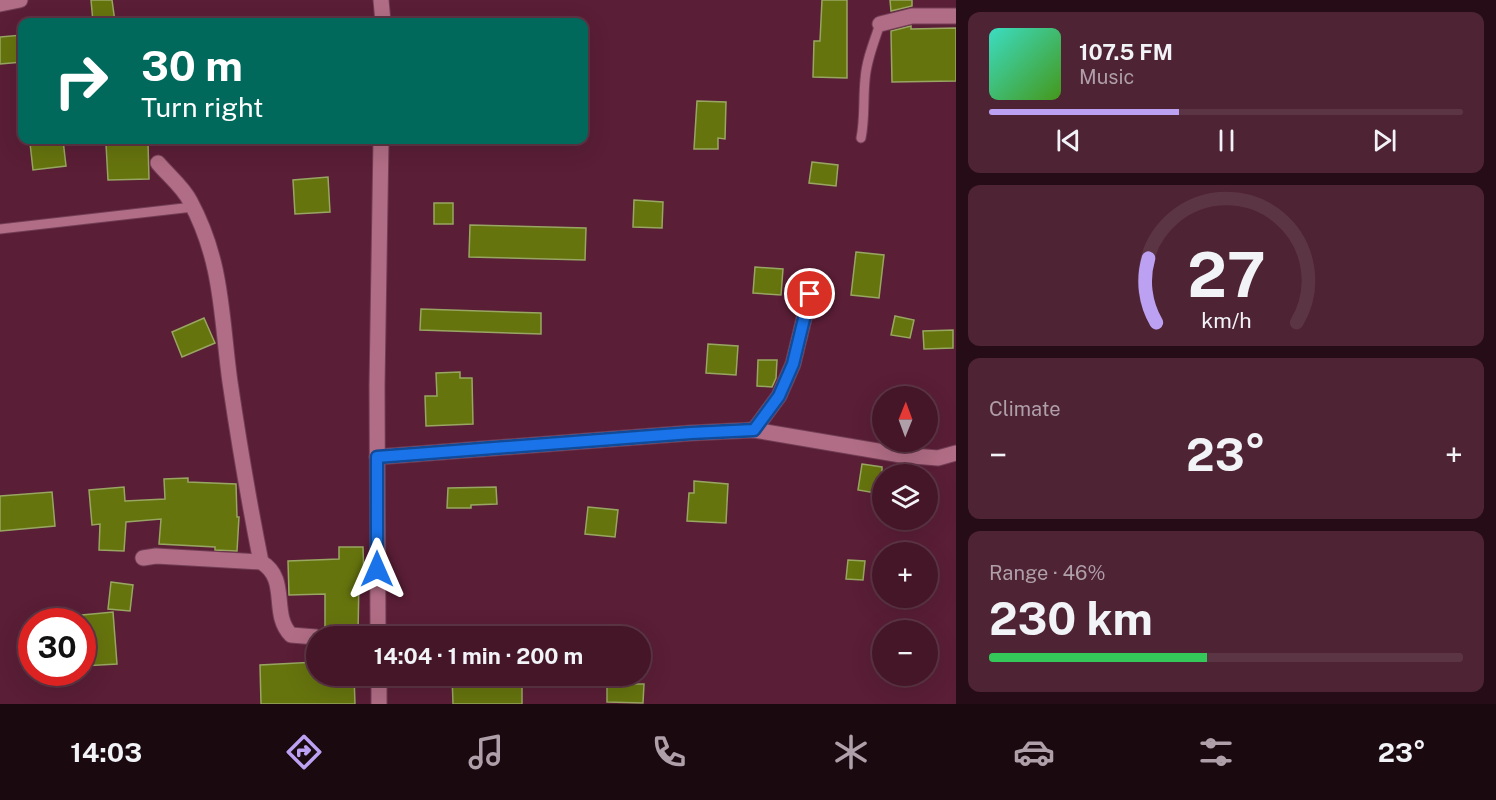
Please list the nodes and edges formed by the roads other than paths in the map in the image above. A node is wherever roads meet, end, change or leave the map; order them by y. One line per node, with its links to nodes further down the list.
1 (20, 0): 3 (street)
2 (381, 0): 5 (street)
3 (0, 4)
4 (956, 16): 6 (street)
5 (383, 18)
6 (880, 24): 7 (lane)
7 (861, 138)
8 (381, 144): 15 (street)
9 (158, 163): 10 (street)
10 (193, 207): 11 (lane); 17 (street)
11 (0, 229)
12 (810, 294): 13 (street)
13 (754, 430): 14 (street); 15 (street)
14 (956, 453)
15 (377, 457): 18 (street)
16 (143, 558): 17 (street)
17 (261, 562): 19 (street)
18 (378, 626)
19 (306, 636)
20 (379, 686): 21 (street)
21 (379, 704)

